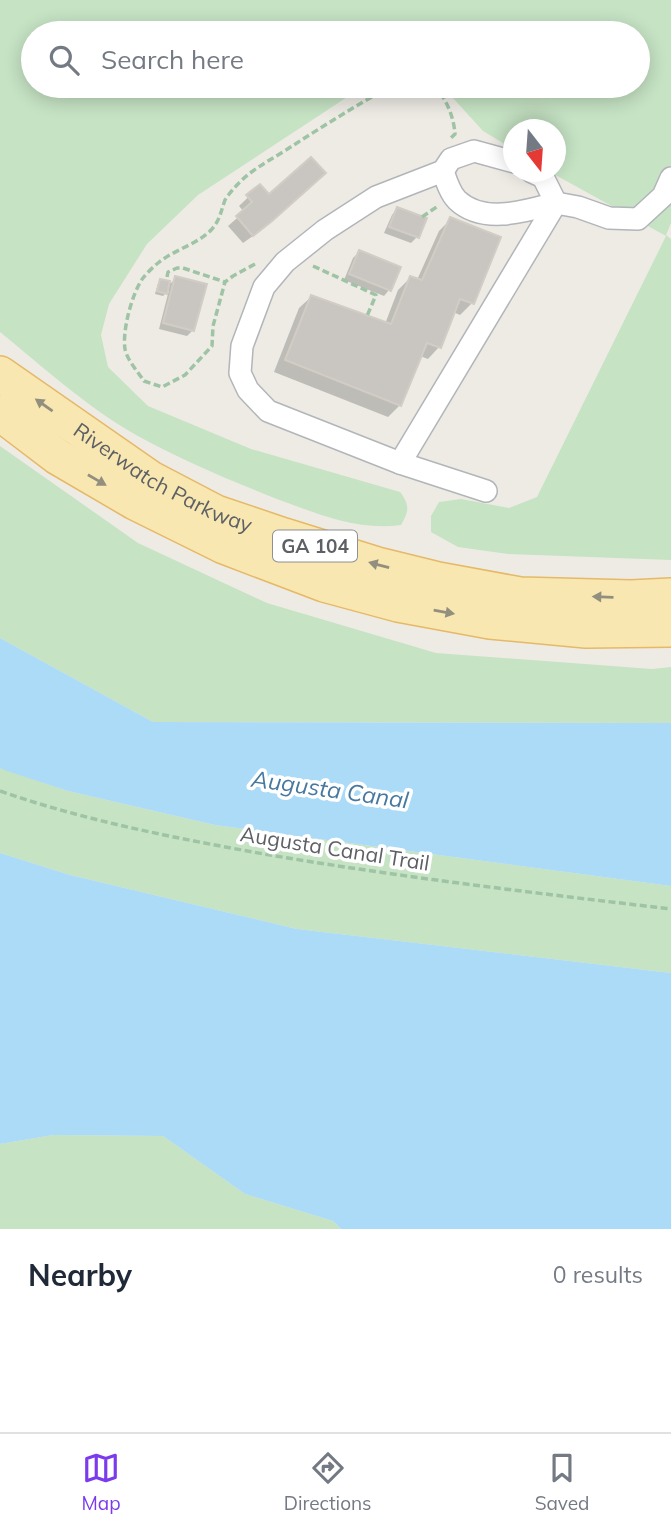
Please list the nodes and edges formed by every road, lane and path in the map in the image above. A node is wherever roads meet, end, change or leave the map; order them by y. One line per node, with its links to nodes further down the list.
1 (370, 98): 14 (path)
2 (442, 98): 3 (path)
3 (448, 142)
4 (503, 159): 5 (street)
5 (443, 171): 9 (street); 18 (street)
6 (671, 178): 9 (street)
7 (546, 182): 9 (street)
8 (443, 202): 10 (path)
9 (556, 203): 18 (street)
10 (422, 217)
11 (255, 264): 14 (path)
12 (308, 264): 15 (path)
13 (167, 277): 14 (path)
14 (225, 282)
15 (367, 316)
16 (0, 374): 20 (main road, Riverwatch Parkway / GA 104, one-way to 16)
17 (0, 413): 21 (main road, Riverwatch Parkway / GA 104, one-way to 21)
18 (400, 463): 19 (street)
19 (486, 491)
20 (671, 596)
21 (671, 629)
22 (0, 791): 23 (path, Augusta Canal Trail)
23 (671, 909)

